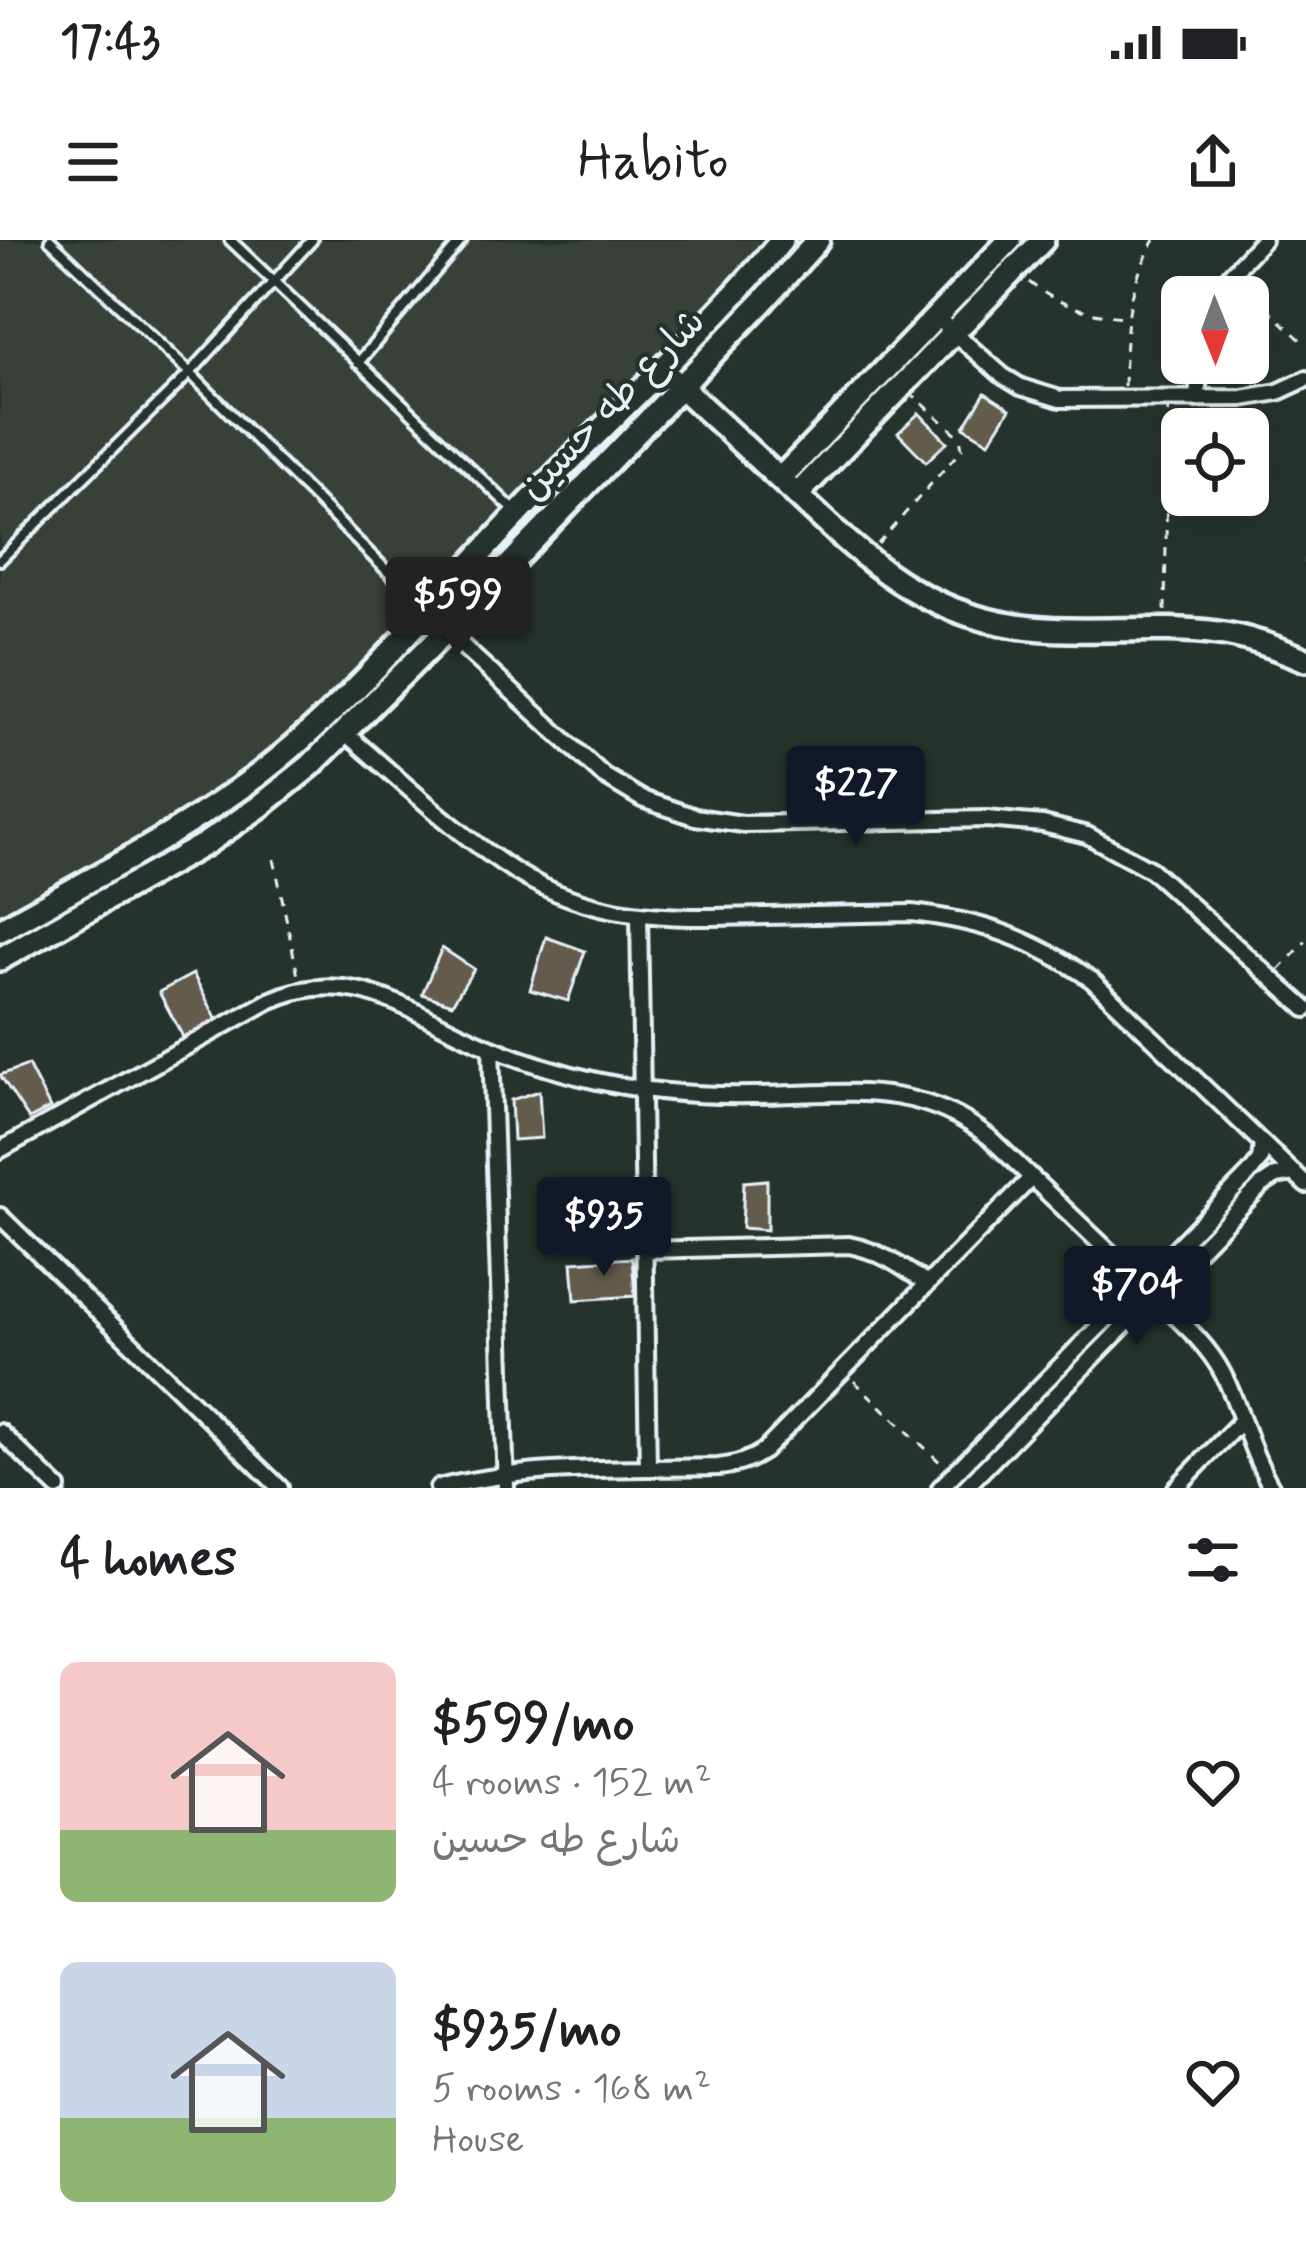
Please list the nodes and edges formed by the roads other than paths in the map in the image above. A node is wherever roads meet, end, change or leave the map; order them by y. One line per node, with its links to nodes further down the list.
1 (50, 240): 15 (lane)
2 (230, 240): 11 (lane)
3 (312, 240): 11 (lane)
4 (462, 240): 13 (lane)
5 (782, 240): 14 (main road, شارع طه حسين)
6 (818, 240): 18 (main road, شارع طه حسين)
7 (1010, 240): 12 (main road)
8 (1043, 240): 12 (main road)
9 (1263, 240): 10 (street)
10 (1230, 276)
11 (273, 282): 13 (lane); 15 (lane)
12 (945, 325): 19 (street); 20 (main road); 20 (main road)
13 (358, 363): 21 (lane)
14 (661, 369): 18 (main road); 21 (main road, شارع طه حسين)
15 (190, 373): 22 (lane); 23 (lane)
16 (1306, 379): 19 (street)
17 (1198, 384): 19 (street)
18 (681, 387): 20 (main road); 24 (main road, شارع طه حسين)
19 (1197, 398)
20 (788, 487): 25 (main road)
21 (518, 514): 23 (main road, شارع طه حسين)
22 (0, 560)
23 (427, 611): 28 (main road, شارع طه حسين)
24 (446, 631): 26 (main road, شارع طه حسين); 30 (street)
25 (1306, 660)
26 (345, 733): 27 (street); 29 (main road, شارع طه حسين)
27 (639, 915): 32 (street); 33 (street)
28 (0, 930)
29 (0, 959)
30 (1306, 1009)
31 (491, 1048): 32 (street); 34 (street); 45 (street)
32 (642, 1090): 35 (street); 38 (street)
33 (1262, 1143): 36 (street); 39 (street)
34 (0, 1150)
35 (1031, 1178): 39 (street); 40 (street)
36 (1300, 1179): 41 (street)
37 (0, 1216): 47 (street)
38 (644, 1250): 40 (street); 44 (street)
39 (1142, 1283): 49 (street)
40 (927, 1284): 44 (street)
41 (1154, 1296): 42 (street); 50 (street)
42 (1241, 1421): 51 (street); 52 (street)
43 (0, 1432): 46 (street)
44 (648, 1468): 45 (street)
45 (505, 1482): 48 (street)
46 (58, 1488)
47 (280, 1488)
48 (438, 1488)
49 (940, 1488)
50 (965, 1488)
51 (1176, 1488)
52 (1272, 1488)

